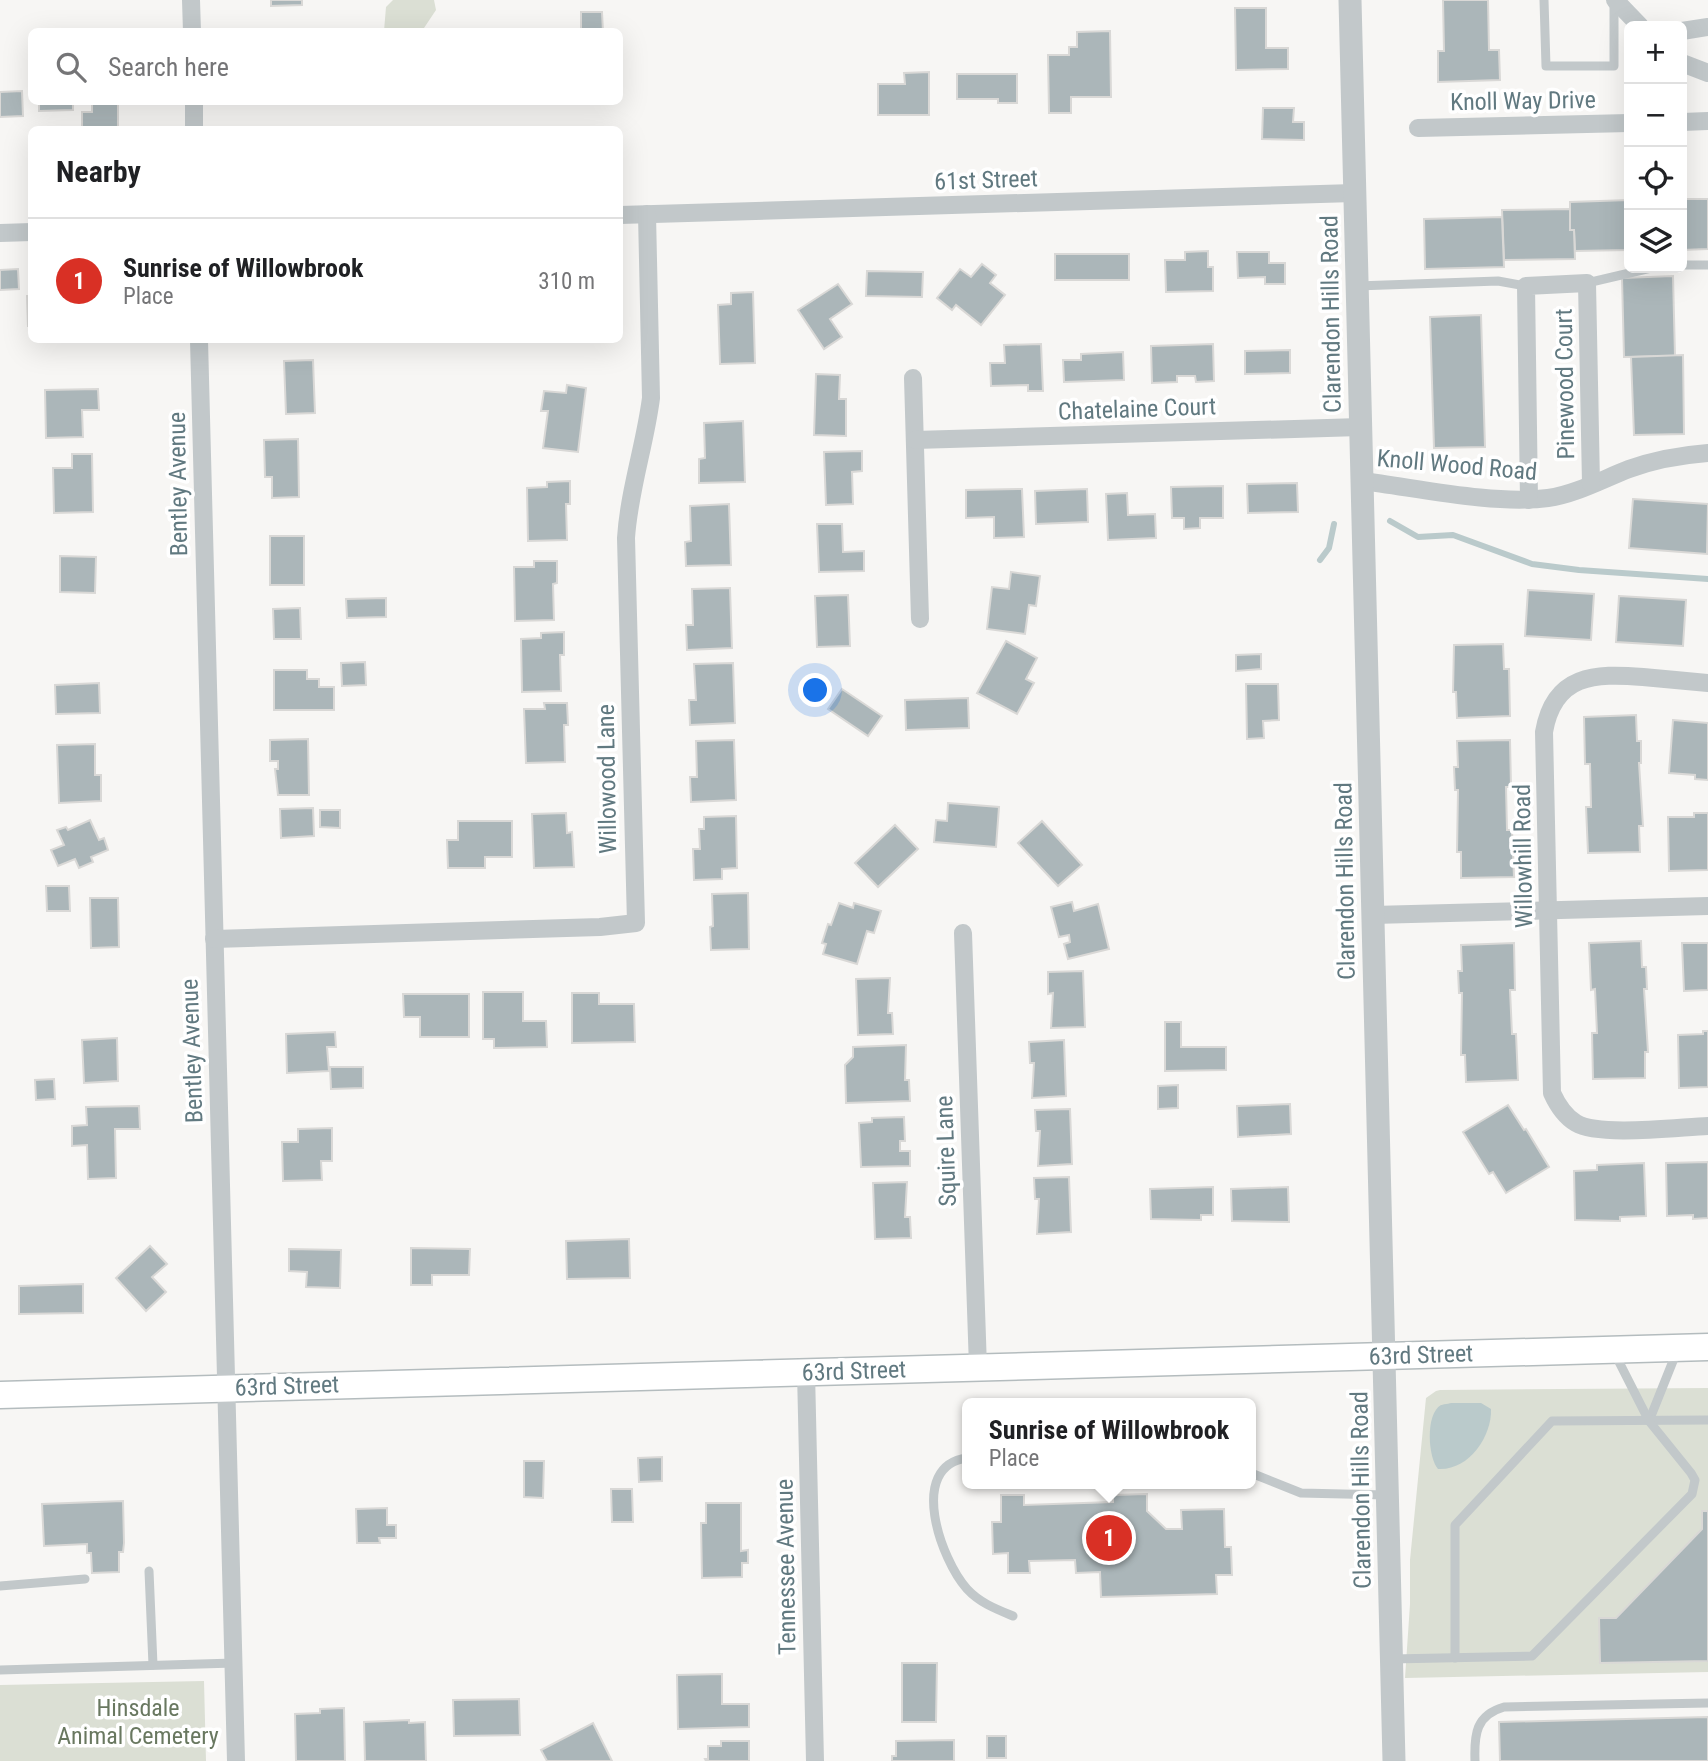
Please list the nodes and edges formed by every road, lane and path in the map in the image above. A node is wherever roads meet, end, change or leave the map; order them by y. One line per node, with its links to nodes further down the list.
1 (191, 0): 7 (street)
2 (1350, 0): 17 (street, Clarendon Hills Road)
3 (1544, 0): 4 (lane)
4 (1615, 0): 5 (street)
5 (1635, 21)
6 (1708, 27): 8 (street)
7 (192, 28)
8 (1687, 30)
9 (1687, 65): 10 (street)
10 (1708, 73)
11 (194, 105): 15 (street)
12 (1708, 121): 13 (street)
13 (1687, 122)
14 (1624, 123): 16 (street, Knoll Way Drive)
15 (194, 126)
16 (1418, 128)
17 (1354, 193): 18 (street, 61st Street); 26 (street, Clarendon Hills Road)
18 (647, 214): 19 (street, 61st Street); 42 (street, Willowood Lane)
19 (623, 215)
20 (28, 232): 21 (street)
21 (0, 233)
22 (1687, 265): 23 (lane)
23 (1708, 265)
24 (1630, 273): 25 (lane)
25 (1587, 283): 27 (street); 34 (street, Pinewood Court)
26 (1357, 286): 27 (lane); 30 (street, Clarendon Hills Road)
27 (1527, 286): 35 (street)
28 (199, 343): 42 (street, Bentley Avenue)
29 (913, 378): 31 (street)
30 (1360, 427): 31 (street, Chatelaine Court); 33 (street, Clarendon Hills Road)
31 (915, 440): 36 (street)
32 (1708, 453): 34 (street, Knoll Wood Road)
33 (1362, 481): 35 (street, Knoll Wood Road); 40 (street, Clarendon Hills Road)
34 (1591, 484): 35 (street, Knoll Wood Road)
35 (1529, 500)
36 (920, 619)
37 (1708, 683): 39 (street, Willowhill Road)
38 (1708, 906): 39 (street)
39 (1549, 909): 40 (street); 43 (street, Willowhill Road)
40 (1373, 915): 47 (street, Clarendon Hills Road)
41 (963, 933): 48 (street, Squire Lane)
42 (214, 939): 50 (street, Bentley Avenue)
43 (1708, 1126)
44 (1708, 1346): 45 (main road, 63rd Street)
45 (1679, 1347): 46 (main road, 63rd Street); 53 (lane)
46 (1612, 1349): 47 (main road, 63rd Street); 53 (lane)
47 (1384, 1356): 48 (main road, 63rd Street); 56 (street, Clarendon Hills Road)
48 (978, 1367): 49 (main road, 63rd Street)
49 (806, 1372): 50 (main road, 63rd Street); 68 (street, Tennessee Avenue)
50 (226, 1388): 51 (main road, 63rd Street); 63 (street, Bentley Avenue)
51 (0, 1395)
52 (1708, 1420): 53 (lane)
53 (1649, 1421): 61 (lane); 61 (lane)
54 (962, 1459): 60 (lane)
55 (1256, 1475): 56 (lane)
56 (1387, 1495): 62 (street, Clarendon Hills Road)
57 (149, 1570): 64 (lane)
58 (85, 1579): 59 (lane)
59 (0, 1586)
60 (1013, 1616)
61 (1455, 1658): 62 (lane)
62 (1391, 1659): 69 (street, Clarendon Hills Road)
63 (234, 1663): 64 (lane); 67 (street, Bentley Avenue)
64 (153, 1665): 65 (lane)
65 (0, 1670)
66 (1708, 1703): 70 (lane)
67 (236, 1761)
68 (815, 1761)
69 (1394, 1761)
70 (1475, 1761)

